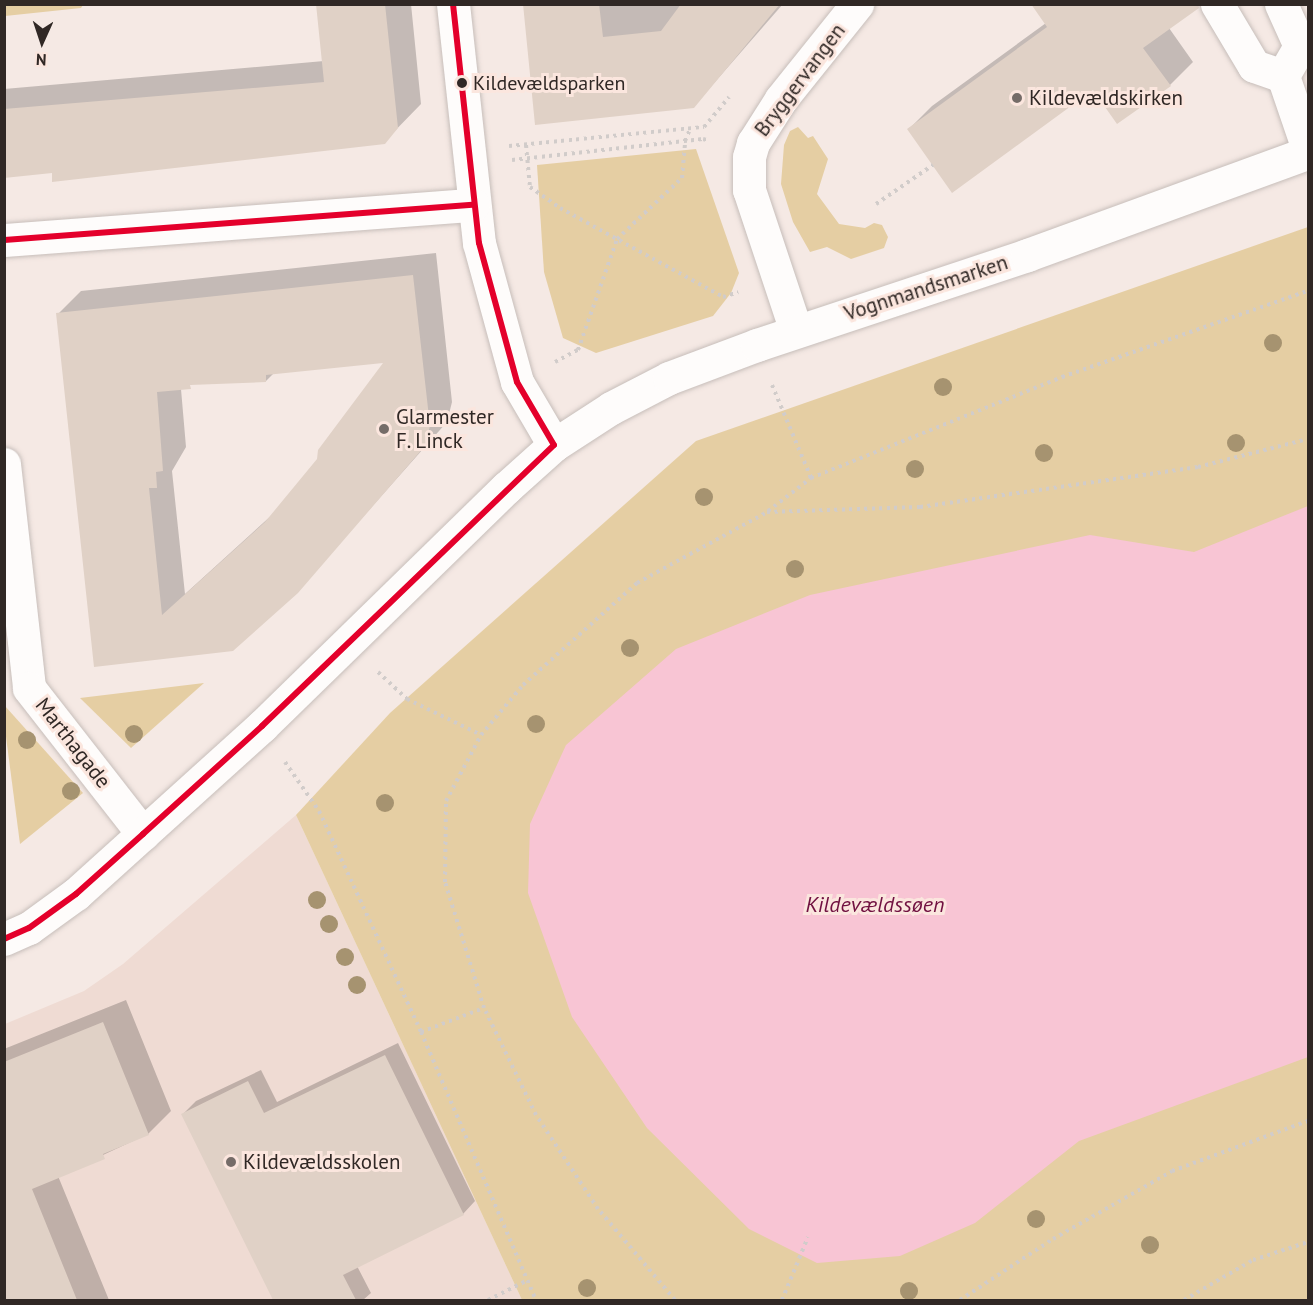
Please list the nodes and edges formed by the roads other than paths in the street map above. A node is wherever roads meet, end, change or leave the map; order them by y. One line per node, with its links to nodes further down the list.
1 (453, 4): 7 (street)
2 (857, 4): 9 (street, Bryggervangen)
3 (1217, 4): 5 (street)
4 (1281, 4): 5 (street)
5 (1283, 76): 6 (street)
6 (1308, 151): 9 (street, Vognmandsmarken)
7 (473, 205): 8 (street); 10 (street)
8 (4, 240)
9 (796, 331): 10 (street, Vognmandsmarken)
10 (554, 445): 12 (street, Vognmandsmarken)
11 (4, 465): 12 (street, Marthagade)
12 (143, 834): 13 (street, Vognmandsmarken)
13 (4, 939)

